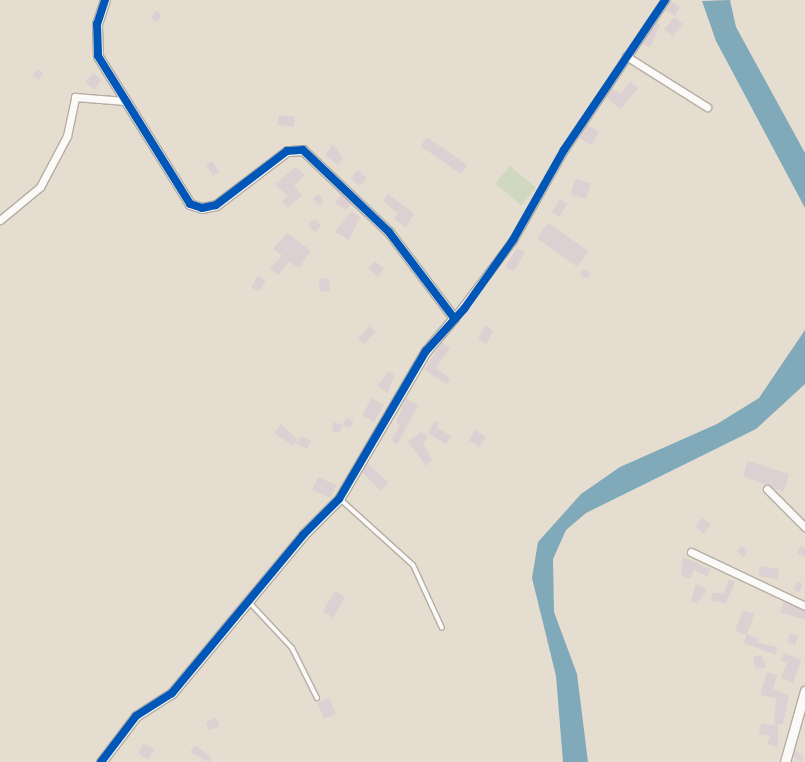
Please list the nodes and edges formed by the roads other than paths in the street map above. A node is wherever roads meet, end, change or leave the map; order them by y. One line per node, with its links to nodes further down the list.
1 (105, 0): 4 (street)
2 (665, 0): 3 (street)
3 (626, 56): 5 (street); 7 (street)
4 (125, 101): 6 (street); 7 (street)
5 (707, 107)
6 (0, 220)
7 (454, 318): 9 (street)
8 (767, 488): 10 (street)
9 (339, 499): 12 (street); 14 (lane)
10 (805, 527)
11 (691, 552): 13 (street)
12 (249, 602): 16 (lane); 17 (street)
13 (805, 606)
14 (442, 628)
15 (805, 691): 18 (street)
16 (317, 698)
17 (101, 762)
18 (785, 762)

